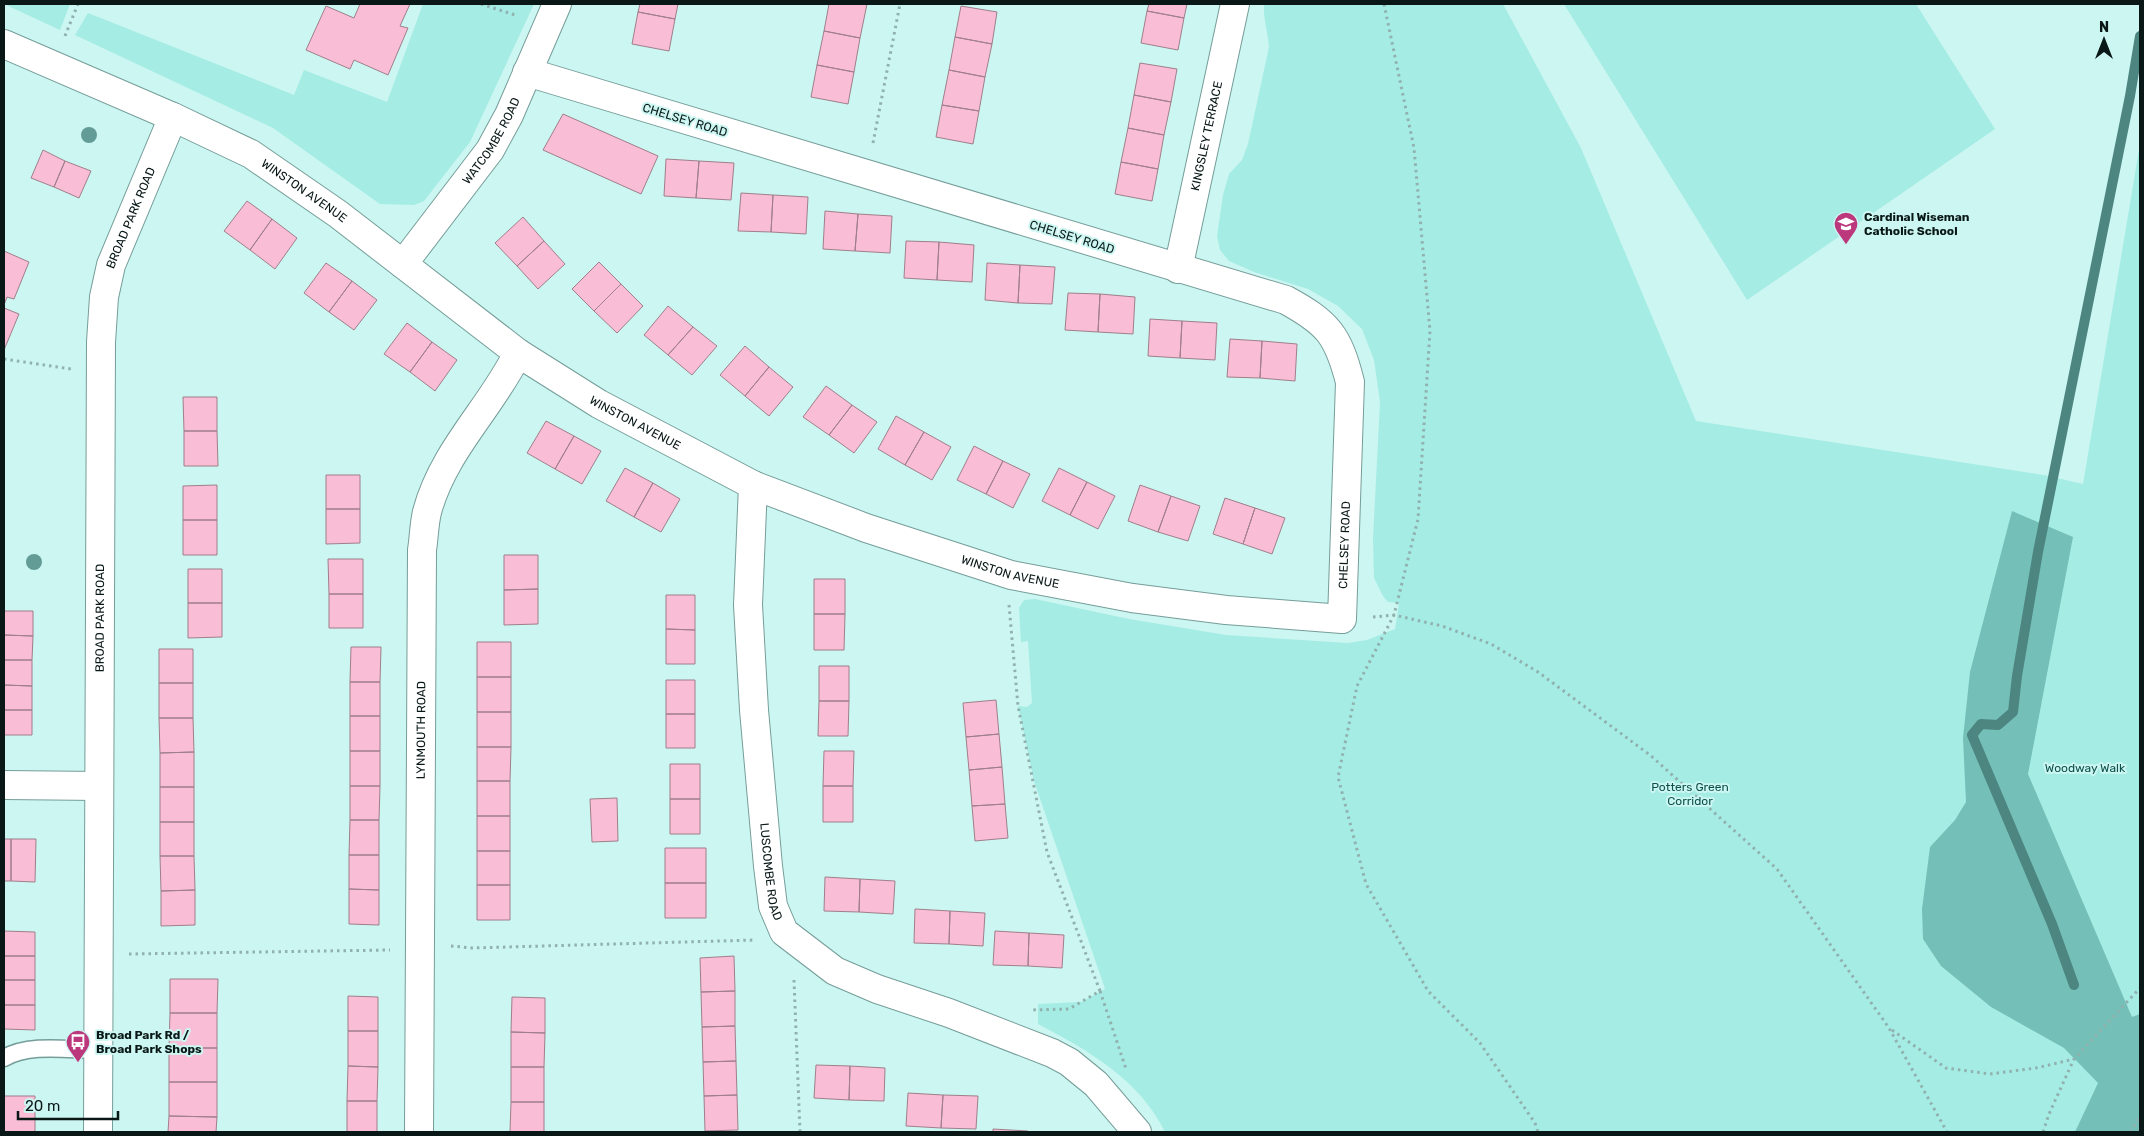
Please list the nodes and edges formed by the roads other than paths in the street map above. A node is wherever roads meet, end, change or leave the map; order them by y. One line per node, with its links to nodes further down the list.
1 (1236, 4): 7 (street, KINGSLEY TERRACE)
2 (552, 16): 4 (street, WATCOMBE ROAD)
3 (4, 44): 5 (street, WINSTON AVENUE)
4 (527, 72): 6 (street, WATCOMBE ROAD); 7 (street, CHELSEY ROAD)
5 (173, 117): 6 (street, WINSTON AVENUE); 12 (street, BROAD PARK ROAD)
6 (403, 264): 8 (street, WINSTON AVENUE)
7 (1178, 269): 10 (street, CHELSEY ROAD)
8 (518, 353): 9 (street, WINSTON AVENUE); 16 (street, LYNMOUTH ROAD)
9 (753, 485): 10 (street, WINSTON AVENUE); 17 (street, LUSCOMBE ROAD)
10 (1342, 619)
11 (4, 785): 12 (street)
12 (99, 786): 13 (street, BROAD PARK ROAD)
13 (98, 1050): 14 (lane); 15 (street, BROAD PARK ROAD)
14 (4, 1058)
15 (98, 1132)
16 (419, 1132)
17 (1137, 1132)

